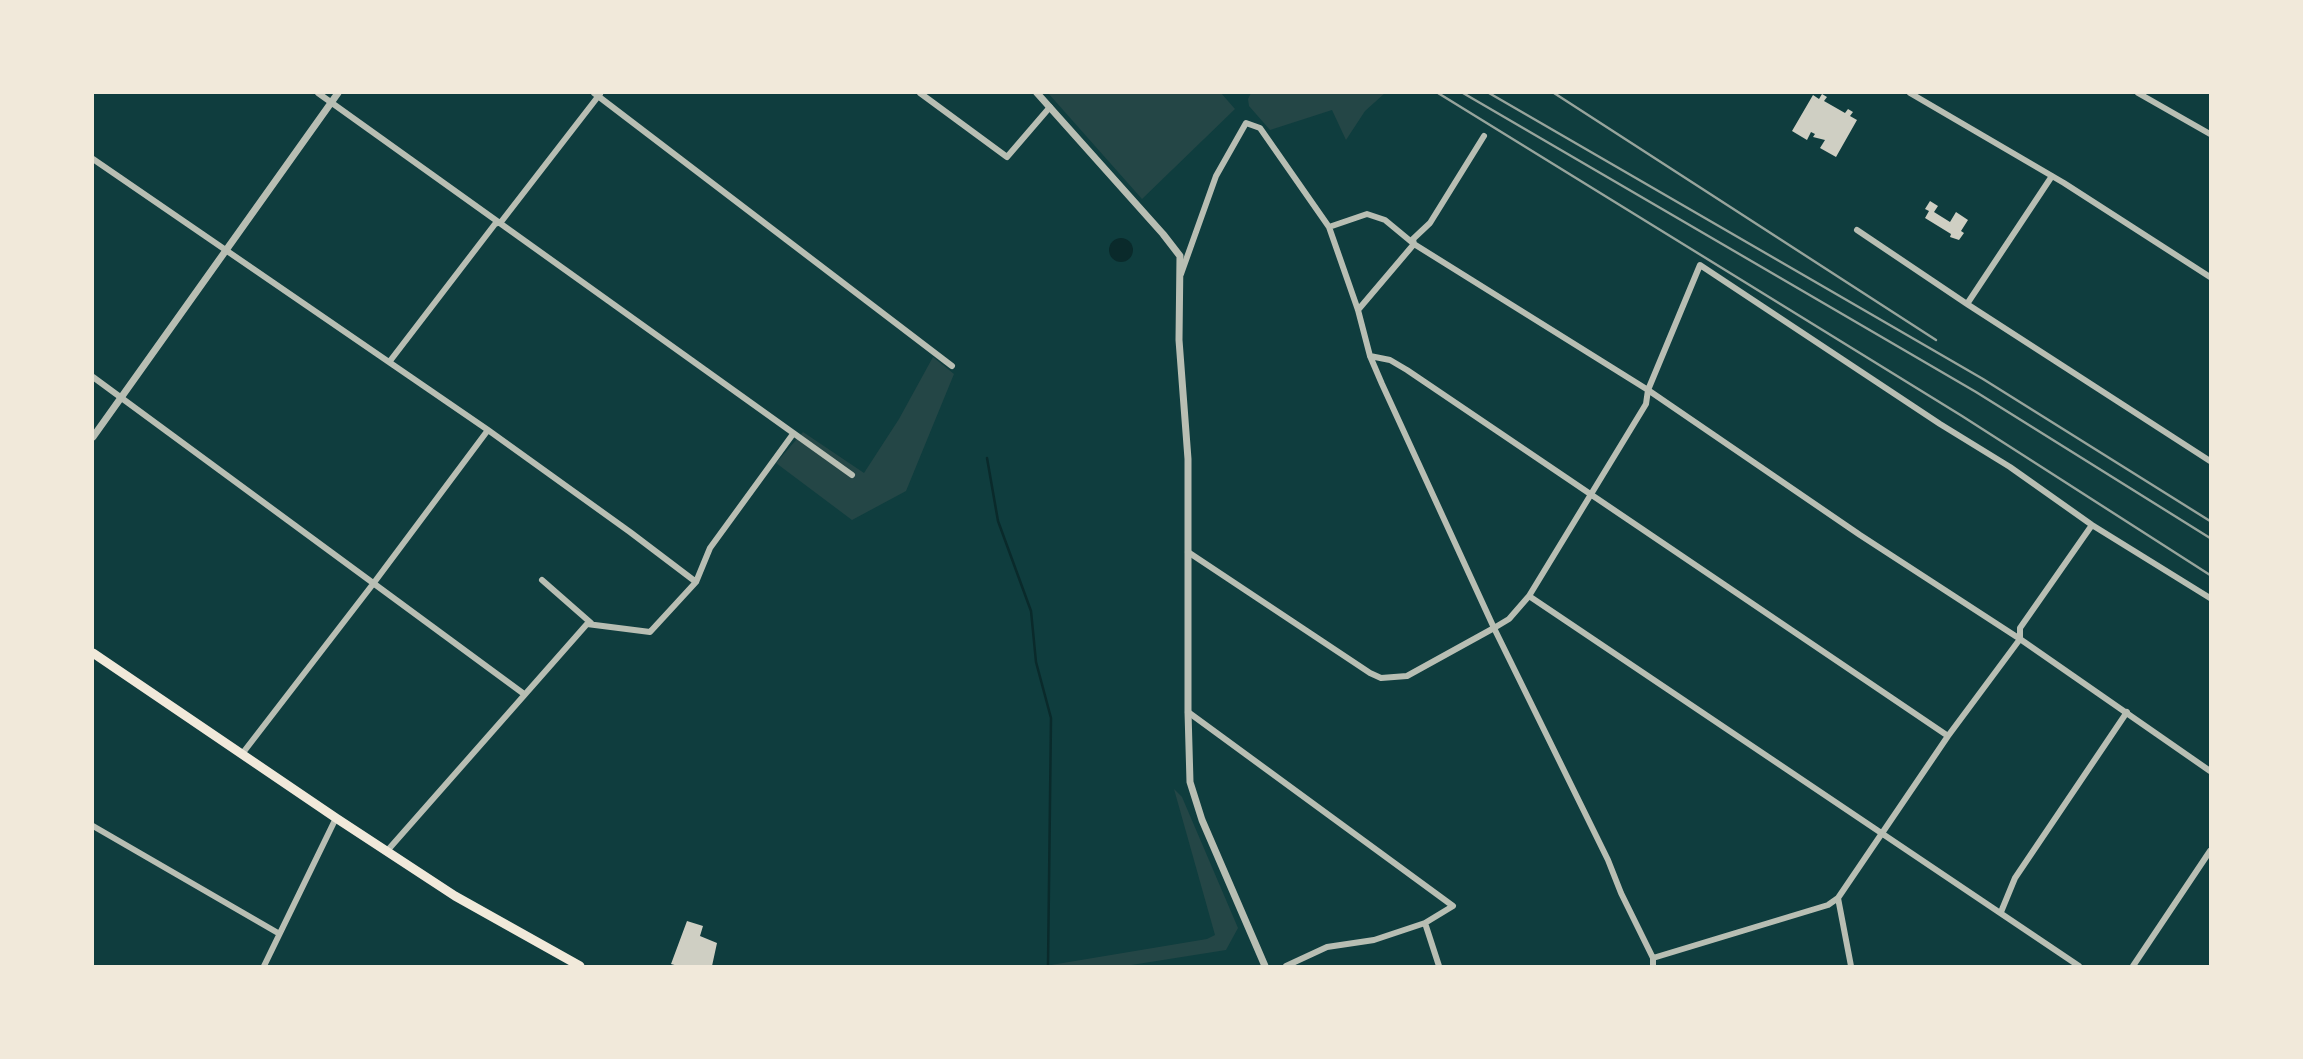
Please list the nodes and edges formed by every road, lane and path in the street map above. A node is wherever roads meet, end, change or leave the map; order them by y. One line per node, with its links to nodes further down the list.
1 (318, 93): 8 (street)
2 (338, 93): 8 (street)
3 (920, 93): 9 (street)
4 (1037, 93): 9 (street)
5 (1910, 93): 13 (street)
6 (2138, 93): 10 (street)
7 (598, 94): 14 (street); 25 (street)
8 (332, 102): 14 (street); 18 (street)
9 (1050, 107): 20 (street)
10 (2210, 134)
11 (1484, 136): 17 (street)
12 (93, 159): 18 (street)
13 (2052, 176): 19 (street); 21 (street)
14 (501, 222): 24 (street); 30 (street)
15 (1329, 227): 17 (street); 20 (street); 22 (street)
16 (1857, 230): 21 (street)
17 (1414, 244): 22 (street); 27 (street)
18 (226, 251): 24 (street); 28 (street)
19 (2210, 277)
20 (1180, 279): 36 (street)
21 (1967, 304): 32 (street)
22 (1358, 310): 23 (street)
23 (1370, 356): 34 (street); 43 (street)
24 (390, 361): 29 (street)
25 (952, 366)
26 (93, 377): 28 (street)
27 (1648, 390): 34 (street); 35 (street); 44 (street)
28 (120, 399): 31 (street); 39 (street)
29 (488, 430): 38 (street); 39 (street)
30 (793, 434): 33 (street); 38 (street)
31 (93, 437)
32 (2210, 461)
33 (852, 475)
34 (1591, 494): 40 (street); 49 (street)
35 (2092, 525): 41 (street); 44 (street)
36 (1188, 552): 43 (street); 47 (street)
37 (542, 580): 42 (street)
38 (696, 582): 42 (street)
39 (373, 584): 46 (street); 50 (street)
40 (1529, 596): 43 (street); 54 (street)
41 (2210, 598)
42 (593, 624): 46 (street)
43 (1494, 628): 61 (street)
44 (2020, 639): 48 (street); 49 (street)
45 (93, 653): 50 (main road)
46 (524, 694): 55 (street)
47 (1188, 712): 59 (street); 64 (street)
48 (2127, 712): 51 (street); 58 (street)
49 (1948, 736): 54 (street)
50 (242, 754): 52 (main road)
51 (2210, 771)
52 (336, 818): 55 (main road); 60 (street)
53 (93, 826): 60 (street)
54 (1882, 836): 57 (street); 58 (street)
55 (387, 851): 63 (main road)
56 (2210, 851): 69 (street)
57 (1838, 898): 61 (street); 67 (street)
58 (2001, 912): 68 (street)
59 (1425, 923): 65 (street); 66 (street)
60 (278, 933): 62 (street)
61 (1653, 962)
62 (264, 966)
63 (580, 966)
64 (1265, 966)
65 (1286, 966)
66 (1439, 966)
67 (1852, 966)
68 (2079, 966)
69 (2133, 966)

